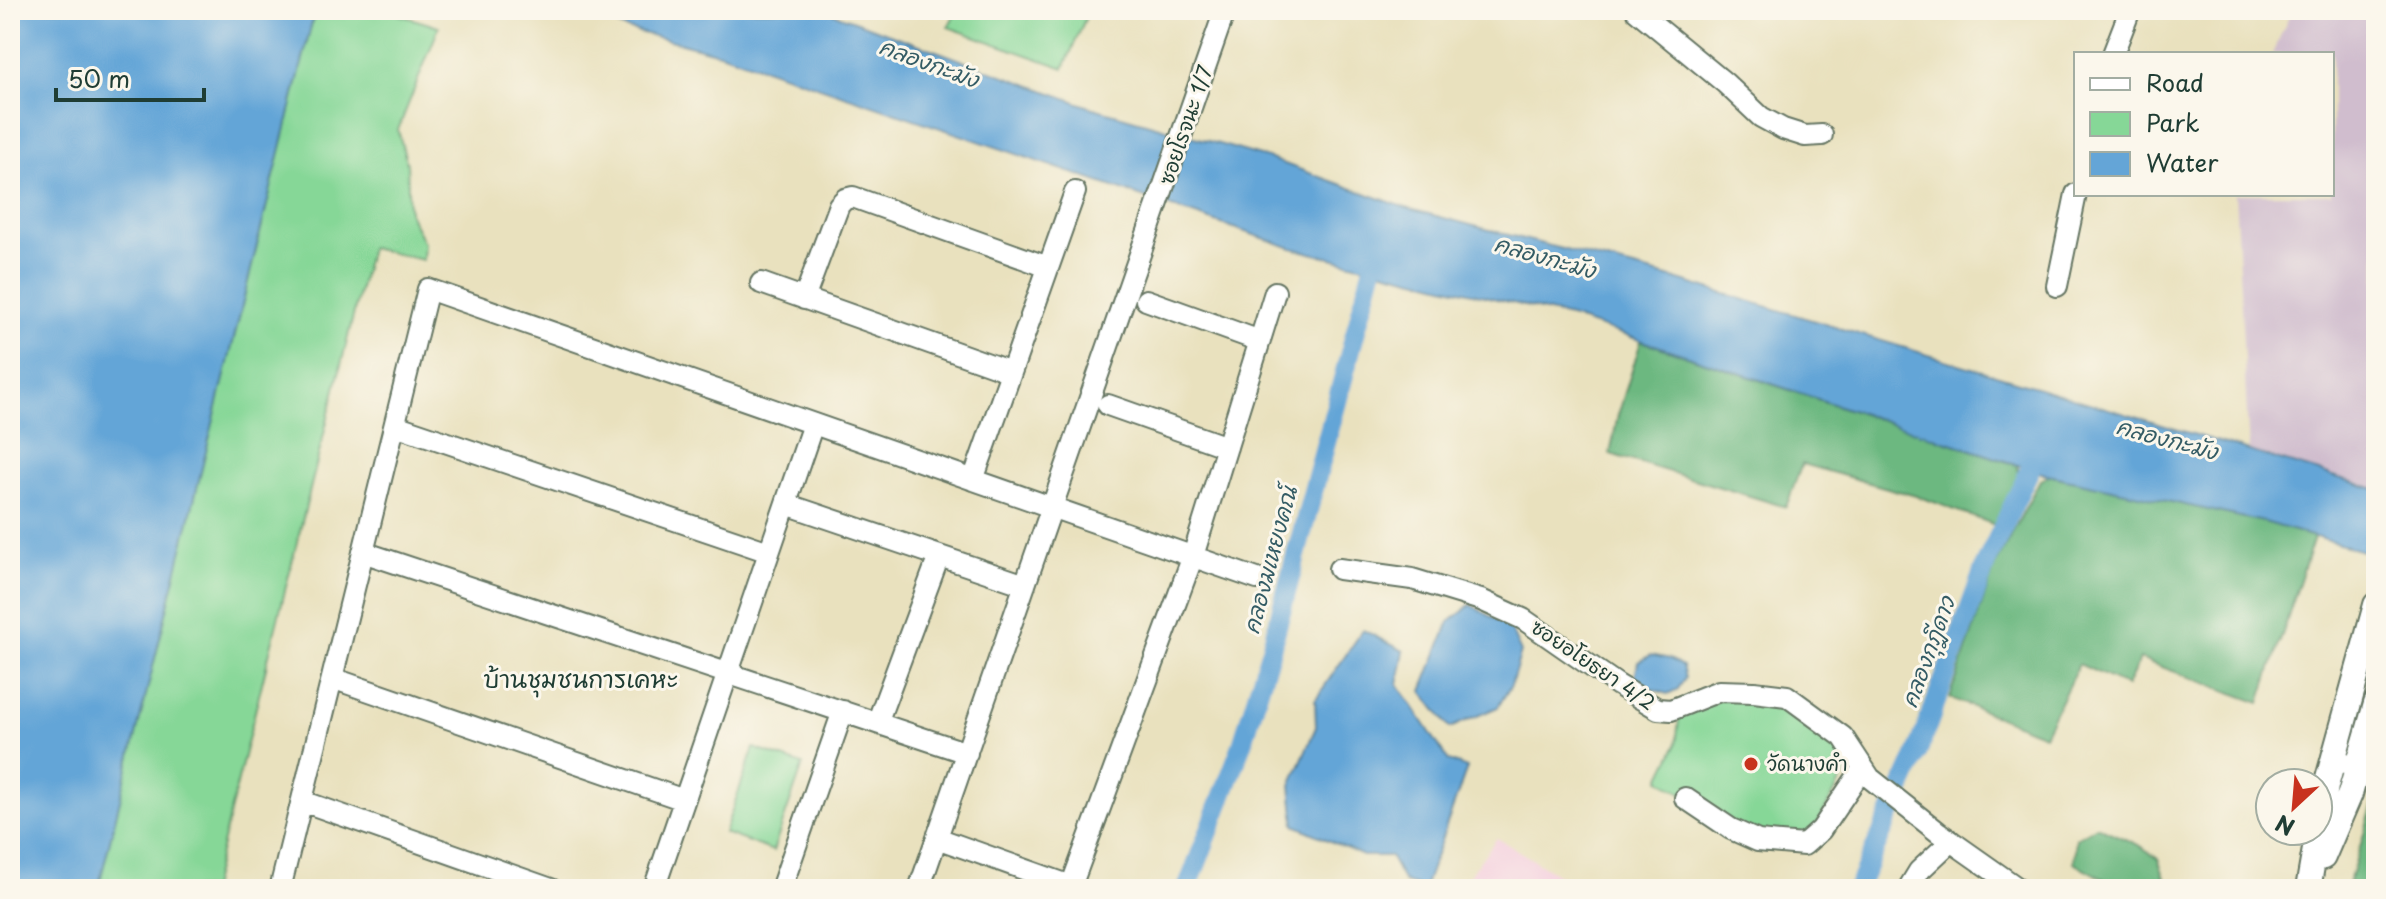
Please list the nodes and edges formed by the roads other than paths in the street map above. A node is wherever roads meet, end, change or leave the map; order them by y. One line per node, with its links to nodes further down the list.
1 (1225, 10): 22 (street, ซอยโรจนะ 1/7)
2 (1636, 10): 5 (street)
3 (2130, 10): 4 (street)
4 (2114, 52)
5 (1822, 135)
6 (1075, 192): 8 (street)
7 (2076, 196): 10 (street)
8 (1048, 267): 12 (street); 15 (street)
9 (761, 283): 12 (street)
10 (2057, 286)
11 (1275, 292): 14 (street)
12 (804, 299): 15 (street)
13 (1146, 300): 14 (street)
14 (1260, 341): 19 (street)
15 (1011, 372): 20 (street)
16 (1108, 405): 19 (street)
17 (813, 424): 18 (street); 20 (street); 21 (street)
18 (395, 425): 23 (street); 24 (street)
19 (1227, 447): 26 (street)
20 (973, 480): 22 (street)
21 (786, 504): 24 (street); 25 (street)
22 (1052, 507): 26 (street); 29 (street, ซอยโรจนะ 1/7)
23 (363, 552): 31 (street); 32 (street)
24 (769, 552): 31 (street)
25 (939, 556): 29 (street); 35 (street)
26 (1193, 556): 28 (street); 45 (street)
27 (1339, 569): 39 (street, ซอยอโยธยา 4/2)
28 (1257, 579)
29 (1025, 585): 36 (street, ซอยโรจนะ 1/7)
30 (2376, 605): 37 (street)
31 (728, 673): 34 (street); 41 (street)
32 (332, 678): 41 (street); 42 (street)
33 (2376, 704): 38 (street)
34 (843, 711): 35 (street); 49 (street)
35 (877, 723): 36 (street)
36 (967, 753): 44 (street, ซอยโรจนะ 1/7)
37 (2334, 760): 38 (street); 53 (street)
38 (2367, 769): 53 (street)
39 (1866, 773): 40 (street); 43 (street, ซอยอโยธยา 4/2)
40 (1685, 798)
41 (684, 800): 48 (street)
42 (302, 801): 46 (street); 47 (street)
43 (1944, 836): 51 (street); 52 (street, ซอยอโยธยา 4/2)
44 (937, 838): 45 (street); 50 (street, ซอยโรจนะ 1/7)
45 (1071, 887)
46 (280, 889)
47 (551, 889)
48 (654, 889)
49 (781, 889)
50 (919, 889)
51 (1908, 889)
52 (2019, 889)
53 (2309, 889)

